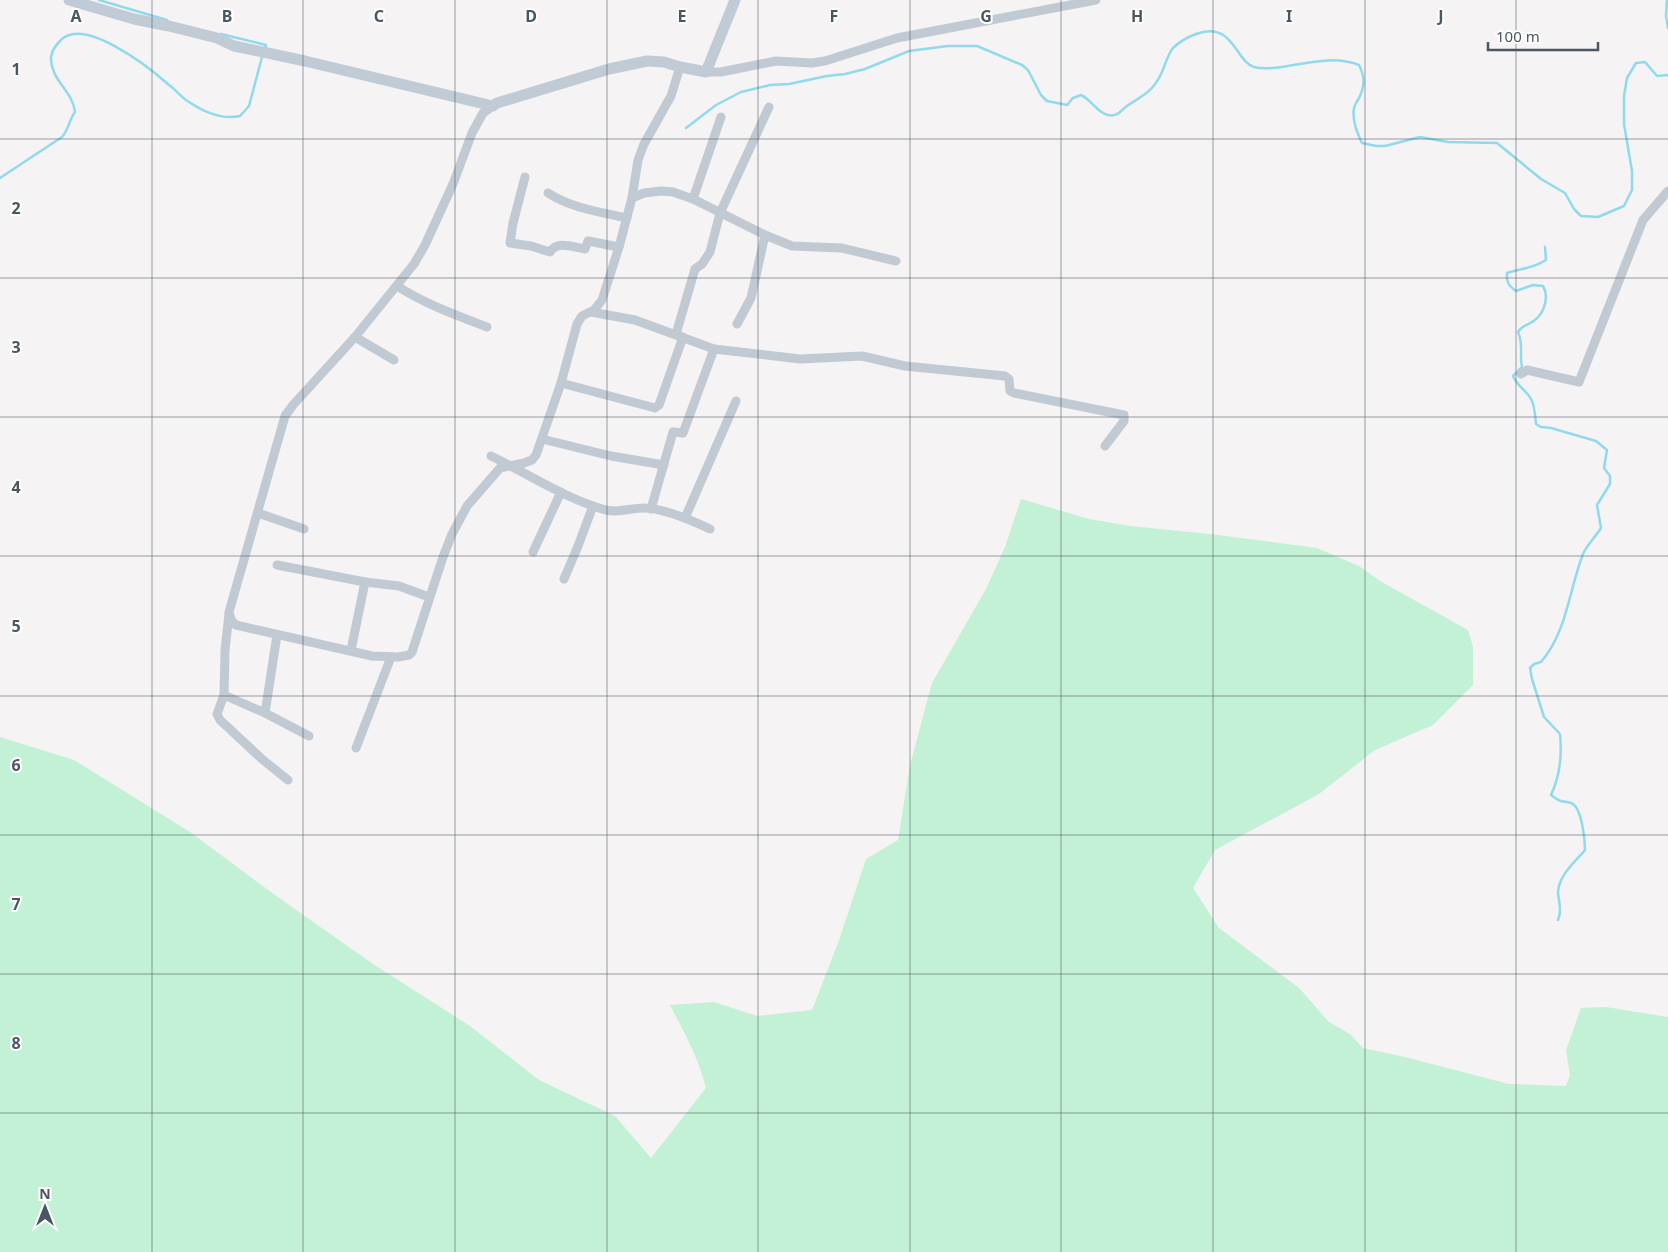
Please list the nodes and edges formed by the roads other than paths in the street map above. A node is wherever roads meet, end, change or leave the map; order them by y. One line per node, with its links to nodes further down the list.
1 (69, 0): 6 (street)
2 (736, 0): 5 (street)
3 (1096, 0): 5 (street)
4 (680, 67): 5 (street); 6 (street); 12 (street)
5 (706, 72)
6 (493, 106): 19 (street)
7 (768, 106): 14 (street)
8 (721, 117): 13 (street)
9 (525, 177): 17 (street)
10 (1668, 191): 27 (street)
11 (548, 193): 15 (street)
12 (632, 198): 13 (street); 15 (street)
13 (693, 199): 14 (street)
14 (720, 213): 16 (street); 23 (street)
15 (627, 218): 17 (street)
16 (765, 235): 18 (street); 21 (street)
17 (619, 247): 20 (street)
18 (896, 261)
19 (397, 286): 22 (street); 24 (street)
20 (591, 312): 23 (street); 28 (street)
21 (737, 324)
22 (488, 327)
23 (680, 336): 25 (street); 28 (street)
24 (355, 337): 26 (street); 38 (street)
25 (714, 349): 31 (street); 34 (street)
26 (394, 360)
27 (1521, 374)
28 (561, 383): 30 (street)
29 (736, 401): 39 (street)
30 (542, 439): 33 (street); 34 (street)
31 (1104, 446)
32 (491, 456): 33 (street)
33 (512, 465): 35 (street); 46 (street)
34 (664, 465): 37 (street)
35 (560, 492): 36 (street); 42 (street)
36 (593, 506): 37 (street); 44 (street)
37 (651, 509): 39 (street)
38 (258, 513): 40 (street); 47 (street)
39 (685, 518): 41 (street)
40 (304, 529)
41 (710, 529)
42 (533, 552)
43 (277, 564): 45 (street)
44 (564, 579)
45 (365, 582): 46 (street); 49 (street)
46 (429, 597): 50 (street)
47 (229, 612): 48 (street); 51 (street)
48 (277, 635): 49 (street); 52 (street)
49 (351, 650): 50 (street)
50 (391, 657): 54 (street)
51 (224, 695): 52 (street); 55 (street)
52 (265, 713): 53 (street)
53 (308, 736)
54 (356, 748)
55 (288, 780)

